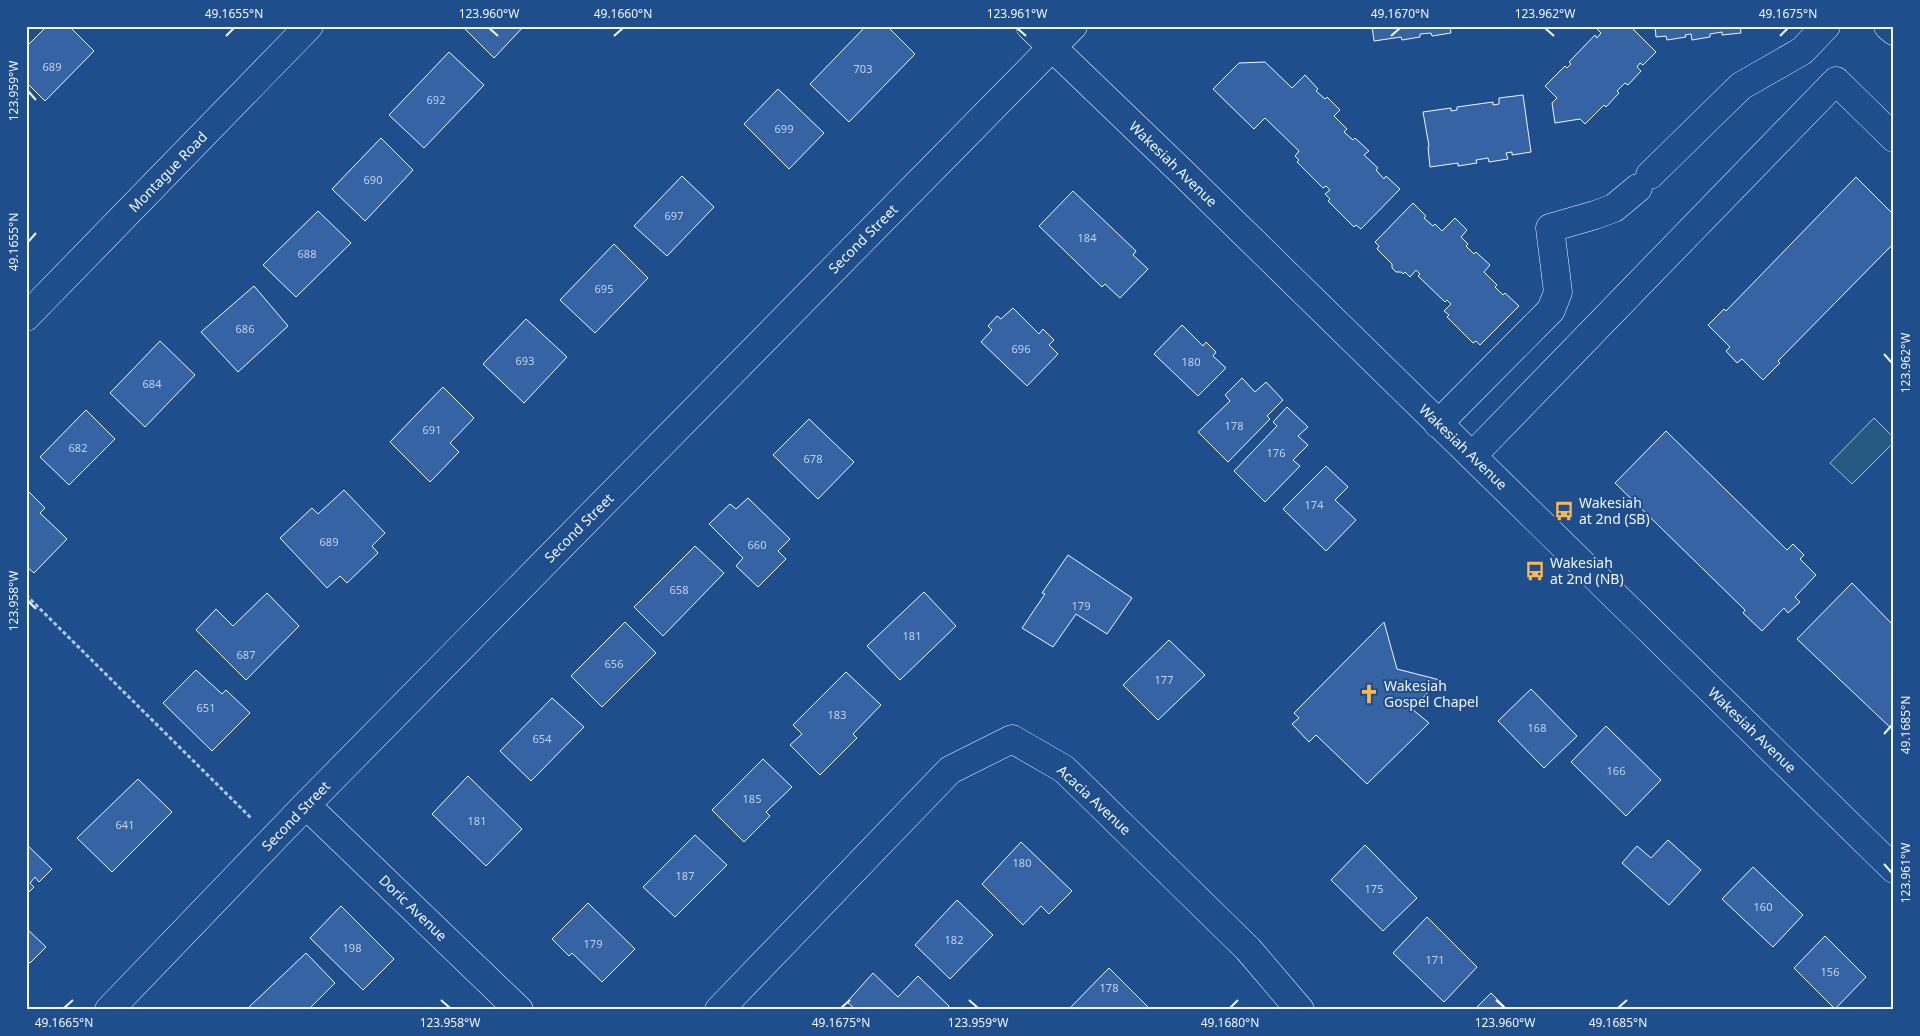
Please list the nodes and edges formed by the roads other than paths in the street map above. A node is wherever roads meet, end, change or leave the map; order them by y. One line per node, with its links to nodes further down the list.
1 (309, 26): 9 (street, Montague Road)
2 (1030, 26): 7 (street, Wakesiah Avenue)
3 (1073, 26): 7 (street, Second Street)
4 (1826, 26): 10 (street)
5 (1888, 26): 6 (street)
6 (1894, 31)
7 (1052, 47): 10 (street, Wakesiah Avenue); 12 (street, Second Street)
8 (1894, 138): 11 (street)
9 (26, 317)
10 (1438, 424): 11 (street, Wakesiah Avenue)
11 (1472, 456): 13 (street, Wakesiah Avenue)
12 (306, 805): 14 (street, Second Street); 15 (street, Doric Avenue)
13 (1894, 869)
14 (109, 1010)
15 (519, 1010)
16 (719, 1010): 17 (street, Acacia Avenue)
17 (1300, 1010)

